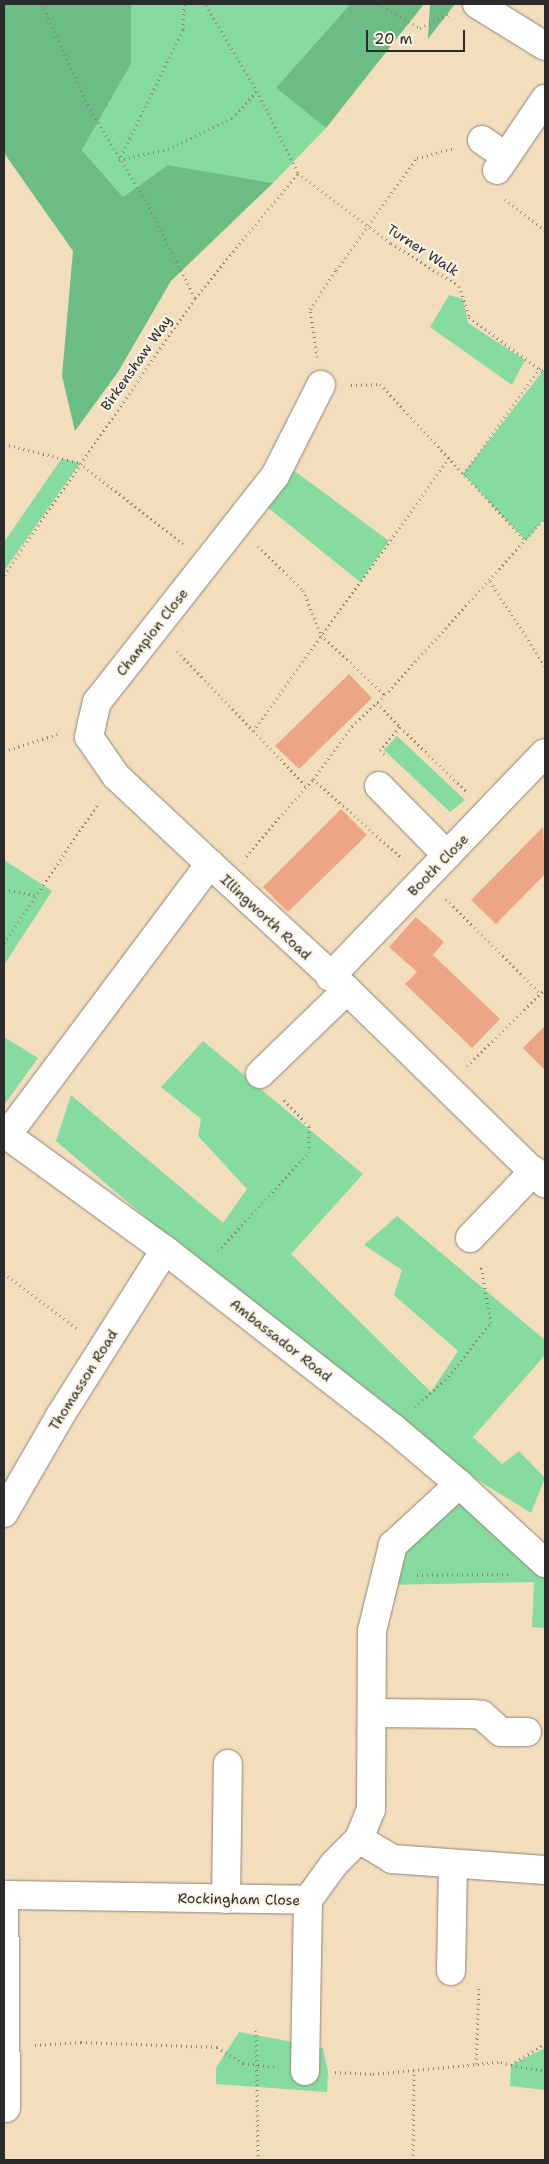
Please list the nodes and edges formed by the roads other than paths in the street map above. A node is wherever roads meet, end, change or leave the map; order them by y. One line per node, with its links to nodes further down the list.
1 (466, 8): 2 (street)
2 (545, 46)
3 (545, 99): 4 (street)
4 (482, 140)
5 (321, 386): 9 (street, Champion Close)
6 (545, 753): 8 (street, Booth Close)
7 (379, 786): 8 (street)
8 (447, 855): 10 (street, Booth Close)
9 (218, 872): 10 (street, Illingworth Road); 12 (street, Illingworth Road)
10 (338, 983): 11 (street, Booth Close); 13 (street, Illingworth Road)
11 (260, 1074)
12 (5, 1134): 15 (street, Ambassador Road)
13 (540, 1177): 14 (street)
14 (470, 1238)
15 (165, 1250): 16 (street, Ambassador Road); 17 (street, Thomasson Road)
16 (460, 1484): 18 (street, Ambassador Road); 19 (street, Rockingham Close)
17 (4, 1513)
18 (545, 1563)
19 (374, 1713): 20 (street); 22 (street, Rockingham Close)
20 (527, 1732)
21 (228, 1764): 25 (street)
22 (359, 1840): 23 (street); 26 (street, Rockingham Close)
23 (453, 1864): 24 (street); 27 (street)
24 (545, 1870)
25 (226, 1899): 26 (street, Rockingham Close); 29 (street, Rockingham Close)
26 (308, 1900): 28 (street)
27 (451, 1971)
28 (305, 2071)
29 (6, 2108)

